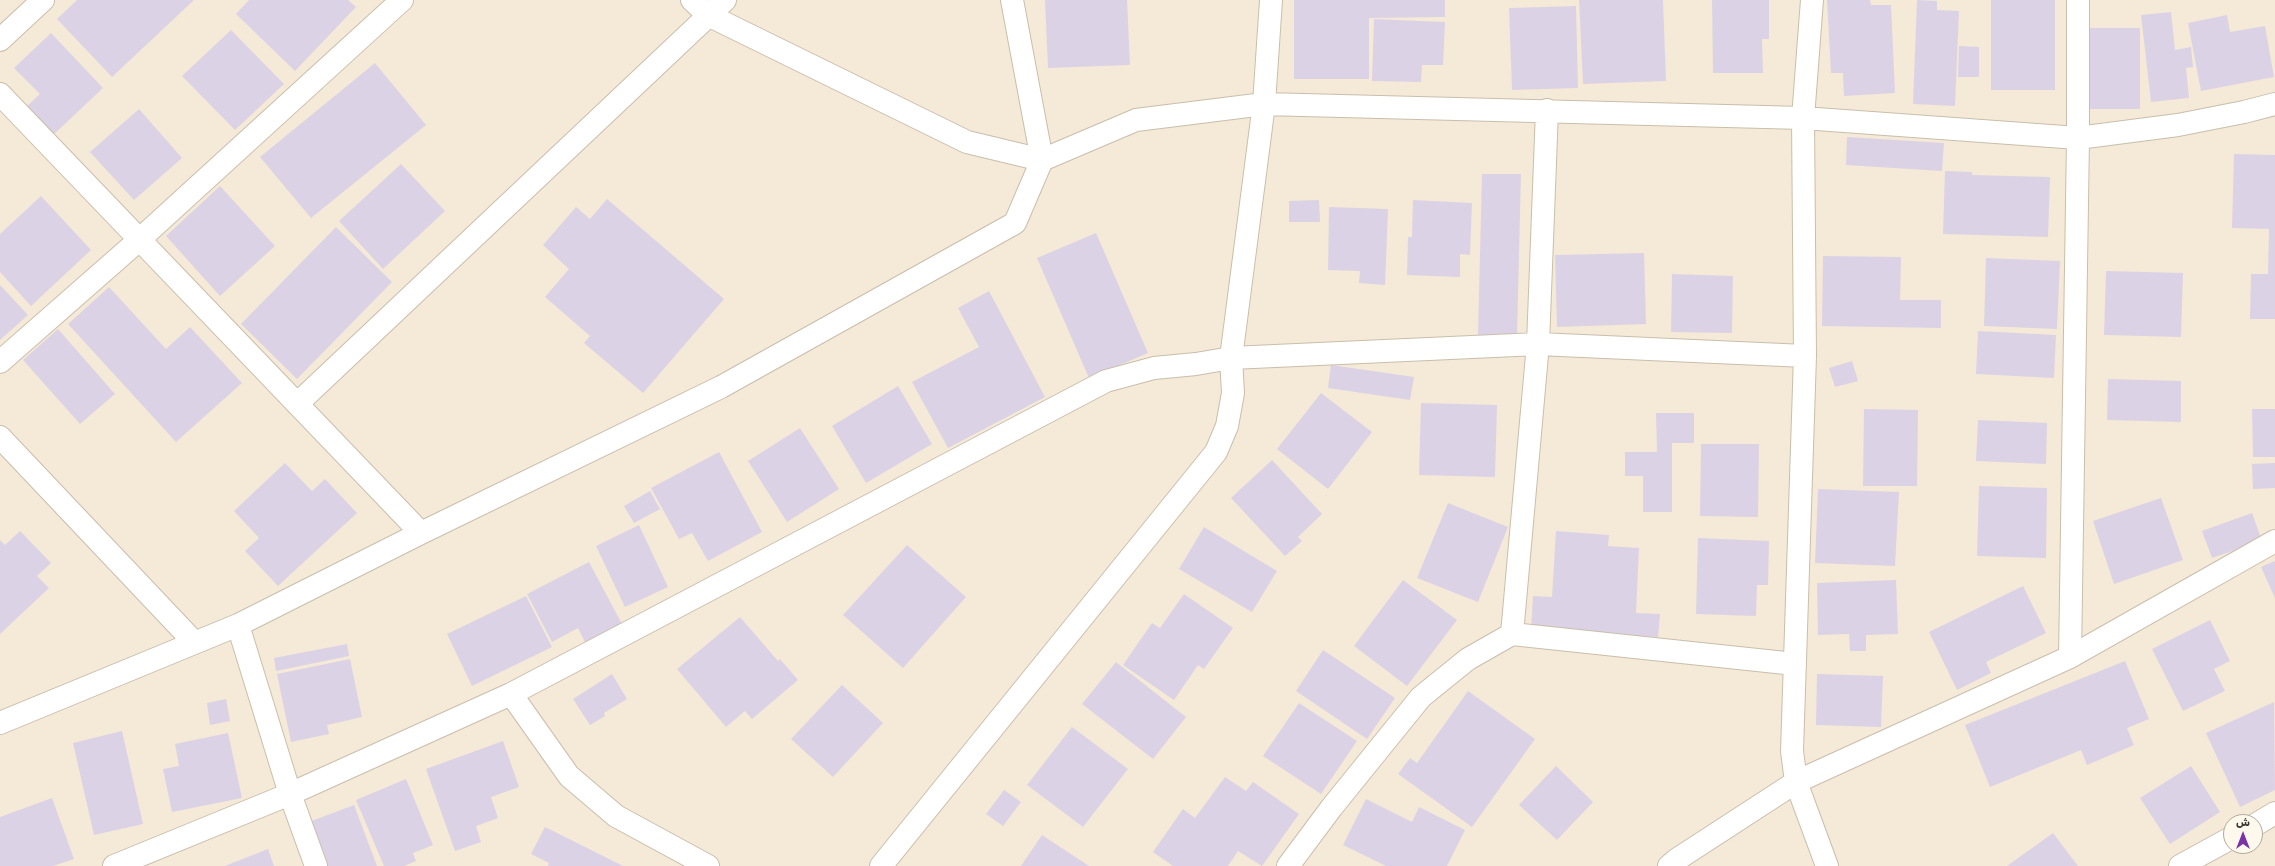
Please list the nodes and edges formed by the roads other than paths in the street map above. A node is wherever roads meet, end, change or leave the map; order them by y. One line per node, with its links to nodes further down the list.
1 (43, 0): 10 (street)
2 (402, 0): 18 (street)
3 (692, 0): 9 (street)
4 (725, 0): 9 (street)
5 (1012, 0): 17 (street)
6 (1271, 0): 12 (street)
7 (1812, 0): 15 (street)
8 (2078, 0): 16 (street)
9 (708, 15): 17 (street); 23 (street)
10 (0, 40)
11 (0, 94): 18 (street)
12 (1264, 104): 14 (street); 17 (street); 21 (street)
13 (2275, 104): 16 (street)
14 (1547, 110): 15 (street); 19 (street)
15 (1803, 118): 16 (street); 20 (street)
16 (2078, 138): 30 (street)
17 (1042, 160): 25 (street)
18 (138, 240): 22 (street); 23 (street)
19 (1538, 344): 20 (street); 21 (street); 28 (street)
20 (1805, 356): 31 (street)
21 (1231, 358): 32 (street); 42 (street)
22 (0, 362)
23 (297, 404): 25 (street)
24 (0, 437): 29 (street)
25 (421, 533): 27 (street)
26 (2275, 540): 30 (street)
27 (238, 625): 29 (street); 35 (street)
28 (1512, 634): 31 (street); 43 (street)
29 (194, 642): 33 (street)
30 (2070, 657): 34 (street)
31 (1795, 664): 34 (street)
32 (511, 694): 35 (street); 41 (street)
33 (0, 723)
34 (1796, 782): 44 (street); 45 (street)
35 (290, 794): 39 (street); 40 (street)
36 (2275, 814): 37 (street)
37 (2263, 820)
38 (2223, 842): 46 (street)
39 (114, 866)
40 (316, 866)
41 (708, 866)
42 (881, 866)
43 (1288, 866)
44 (1669, 866)
45 (1827, 866)
46 (2180, 866)

